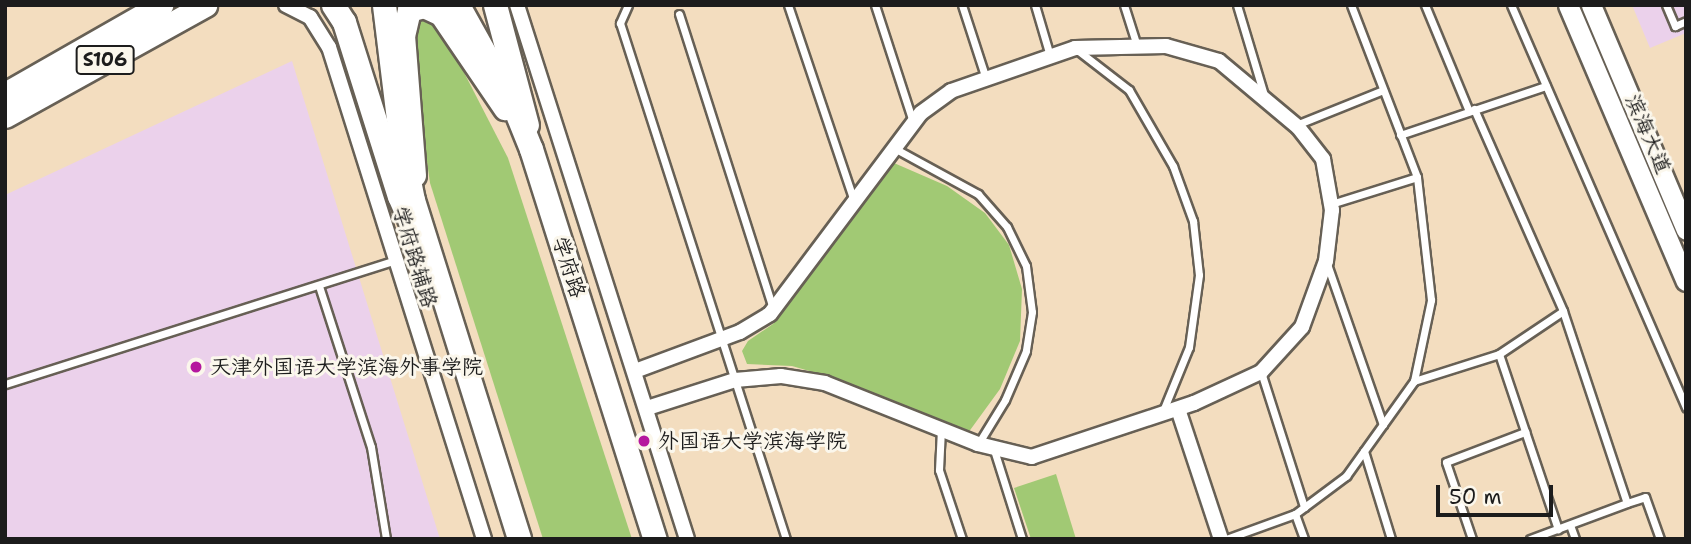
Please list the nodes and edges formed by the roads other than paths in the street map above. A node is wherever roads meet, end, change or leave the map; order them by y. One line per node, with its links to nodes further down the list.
1 (160, 5): 30 (main road, S106)
2 (205, 5): 33 (main road, S106)
3 (286, 5): 44 (street, 学府路辅路)
4 (333, 5): 46 (main road)
5 (384, 5): 40 (main road)
6 (458, 5): 38 (main road, 学府路)
7 (495, 5): 38 (main road)
8 (517, 5): 53 (street)
9 (628, 5): 51 (lane)
10 (788, 5): 41 (lane)
11 (875, 5): 34 (lane)
12 (962, 5): 27 (lane)
13 (1035, 5): 26 (lane)
14 (1124, 5): 24 (lane)
15 (1237, 5): 31 (lane)
16 (1351, 5): 29 (lane)
17 (1425, 5): 32 (lane)
18 (1511, 5): 28 (lane)
19 (1567, 5): 47 (main road, 滨海大道)
20 (1591, 5): 43 (main road, 滨海大道)
21 (1666, 5): 23 (lane)
22 (679, 14): 49 (lane)
23 (1686, 21)
24 (1137, 47): 25 (street); 31 (street)
25 (1075, 48): 26 (street); 61 (lane)
26 (1050, 57): 27 (street)
27 (986, 79): 34 (street)
28 (1546, 86): 32 (lane); 60 (lane)
29 (1383, 90): 35 (lane); 36 (lane)
30 (5, 94)
31 (1264, 95): 35 (street)
32 (1471, 110): 36 (lane); 50 (lane)
33 (5, 116)
34 (913, 122): 37 (street)
35 (1296, 125): 42 (street)
36 (1400, 135): 39 (lane)
37 (894, 148): 41 (street); 65 (lane)
38 (531, 149): 40 (main road); 76 (main road, 学府路)
39 (1417, 177): 42 (lane); 56 (lane)
40 (413, 200): 46 (main road)
41 (854, 202): 49 (street)
42 (1331, 204): 45 (street)
43 (1686, 230)
44 (393, 261): 48 (lane); 74 (street, 学府路辅路)
45 (1326, 261): 54 (street); 62 (lane)
46 (432, 263): 75 (main road)
47 (1686, 281)
48 (319, 286): 57 (lane); 73 (lane)
49 (773, 310): 51 (street)
50 (1563, 311): 52 (lane); 68 (lane)
51 (722, 339): 53 (street); 55 (lane)
52 (1499, 354): 56 (lane); 64 (lane)
53 (635, 371): 58 (street)
54 (1261, 372): 59 (street); 69 (lane)
55 (735, 380): 58 (street); 63 (street); 78 (lane)
56 (1414, 381): 62 (lane)
57 (5, 384)
58 (647, 408): 77 (street)
59 (1178, 408): 61 (street); 81 (street)
60 (1686, 408)
61 (1162, 414): 66 (street)
62 (1384, 425): 67 (lane)
63 (941, 429): 65 (street); 79 (lane)
64 (1525, 432): 72 (lane); 84 (lane)
65 (978, 444): 66 (street)
66 (994, 450): 80 (lane)
67 (1364, 451): 69 (lane); 83 (lane)
68 (1627, 503): 71 (lane); 87 (lane)
69 (1304, 507): 70 (lane)
70 (1295, 514): 81 (lane); 82 (lane)
71 (1570, 524): 72 (lane); 86 (lane)
72 (1558, 529): 85 (lane)
73 (386, 539)
74 (484, 539)
75 (519, 539)
76 (656, 539)
77 (687, 539)
78 (786, 539)
79 (962, 539)
80 (1022, 539)
81 (1224, 539)
82 (1304, 539)
83 (1391, 539)
84 (1472, 539)
85 (1530, 539)
86 (1575, 539)
87 (1660, 539)

